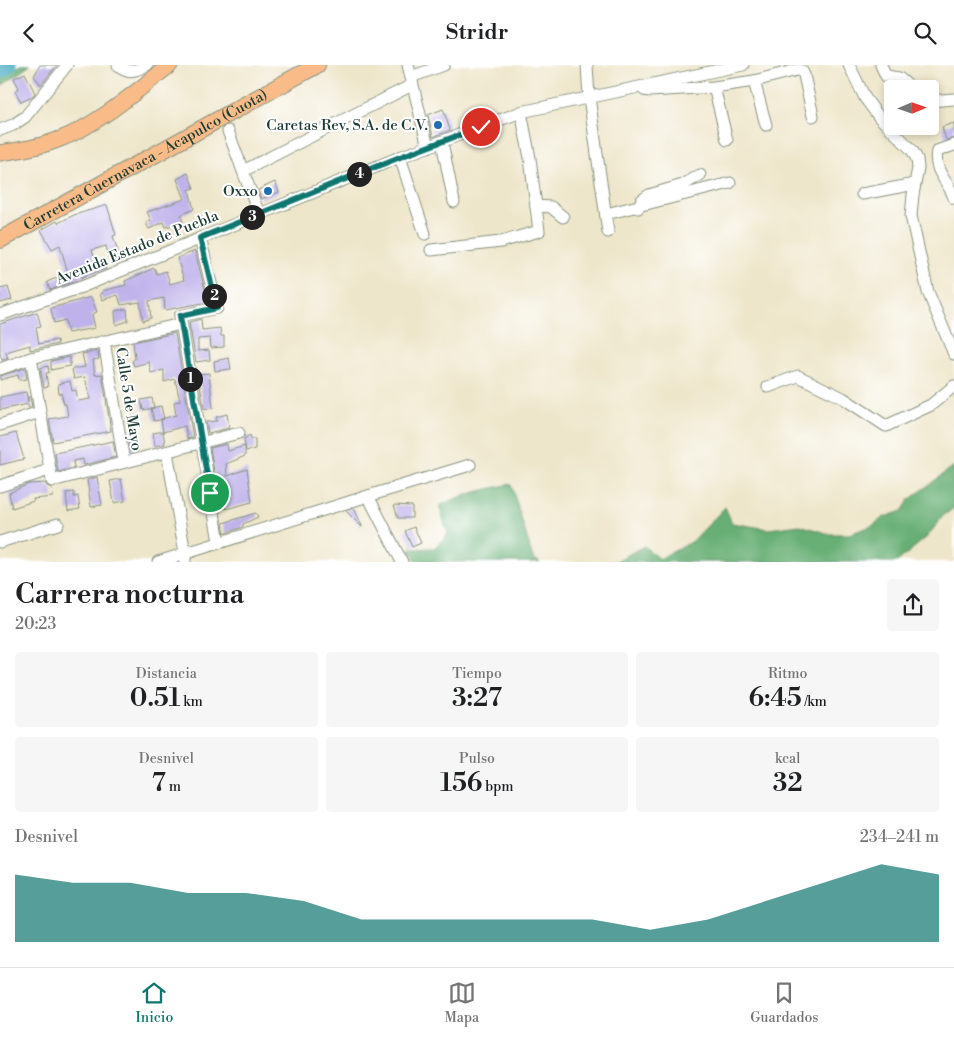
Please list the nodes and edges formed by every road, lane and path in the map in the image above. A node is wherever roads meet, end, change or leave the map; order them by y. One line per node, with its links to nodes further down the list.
1 (67, 65): 24 (street)
2 (118, 65): 3 (street)
3 (147, 65)
4 (170, 65): 30 (main road)
5 (297, 65): 44 (highway, Carretera Cuernavaca - Acapulco (Cuota))
6 (318, 65): 48 (highway, Carretera Cuernavaca - Acapulco (Cuota))
7 (408, 65): 14 (street)
8 (444, 65): 14 (street)
9 (587, 65): 18 (street)
10 (743, 65): 16 (street, Avenida Estado de Puebla)
11 (849, 65): 35 (street)
12 (881, 65): 13 (street)
13 (902, 80)
14 (412, 81): 29 (street); 32 (street)
15 (754, 81): 17 (street); 22 (street); 23 (street)
16 (635, 87): 17 (street); 18 (street, Avenida Estado de Puebla)
17 (714, 87): 26 (street)
18 (589, 97): 21 (street, Avenida Estado de Puebla); 42 (street)
19 (954, 99): 20 (street)
20 (939, 100)
21 (521, 112): 27 (street, Avenida Estado de Puebla); 39 (street)
22 (813, 116)
23 (766, 125)
24 (0, 130)
25 (228, 131): 32 (street)
26 (727, 140)
27 (442, 141): 29 (street, Avenida Estado de Puebla); 38 (street)
28 (954, 145): 36 (street)
29 (428, 147): 31 (street, Avenida Estado de Puebla)
30 (0, 153)
31 (400, 157): 41 (street, Avenida Estado de Puebla); 46 (street)
32 (242, 171): 41 (street)
33 (700, 175): 40 (street)
34 (730, 183): 40 (street)
35 (915, 184): 37 (street); 53 (street)
36 (953, 192)
37 (862, 193)
38 (454, 202)
39 (536, 206): 43 (street); 49 (street)
40 (638, 208): 42 (street)
41 (259, 214): 47 (street, Avenida Estado de Puebla)
42 (606, 214): 45 (street)
43 (563, 217)
44 (0, 229)
45 (608, 232)
46 (425, 234)
47 (200, 238): 50 (street, Avenida Estado de Puebla); 51 (street)
48 (0, 240)
49 (431, 250)
50 (0, 315)
51 (181, 324): 52 (street); 61 (street)
52 (104, 341): 54 (street); 63 (street, Calle 5 de Mayo)
53 (954, 354)
54 (31, 358): 55 (street); 58 (street)
55 (0, 369)
56 (954, 386): 57 (street)
57 (768, 387)
58 (40, 412): 59 (street); 65 (street)
59 (0, 425)
60 (239, 433): 61 (street)
61 (201, 443): 62 (street); 70 (street)
62 (167, 452): 63 (street); 71 (street)
63 (124, 462): 65 (street)
64 (470, 465): 67 (street)
65 (49, 470): 66 (street)
66 (0, 486)
67 (368, 496): 70 (street); 73 (street)
68 (58, 524): 69 (street)
69 (0, 542)
70 (219, 542): 71 (street)
71 (185, 557): 72 (street)
72 (158, 562)
73 (402, 562)

